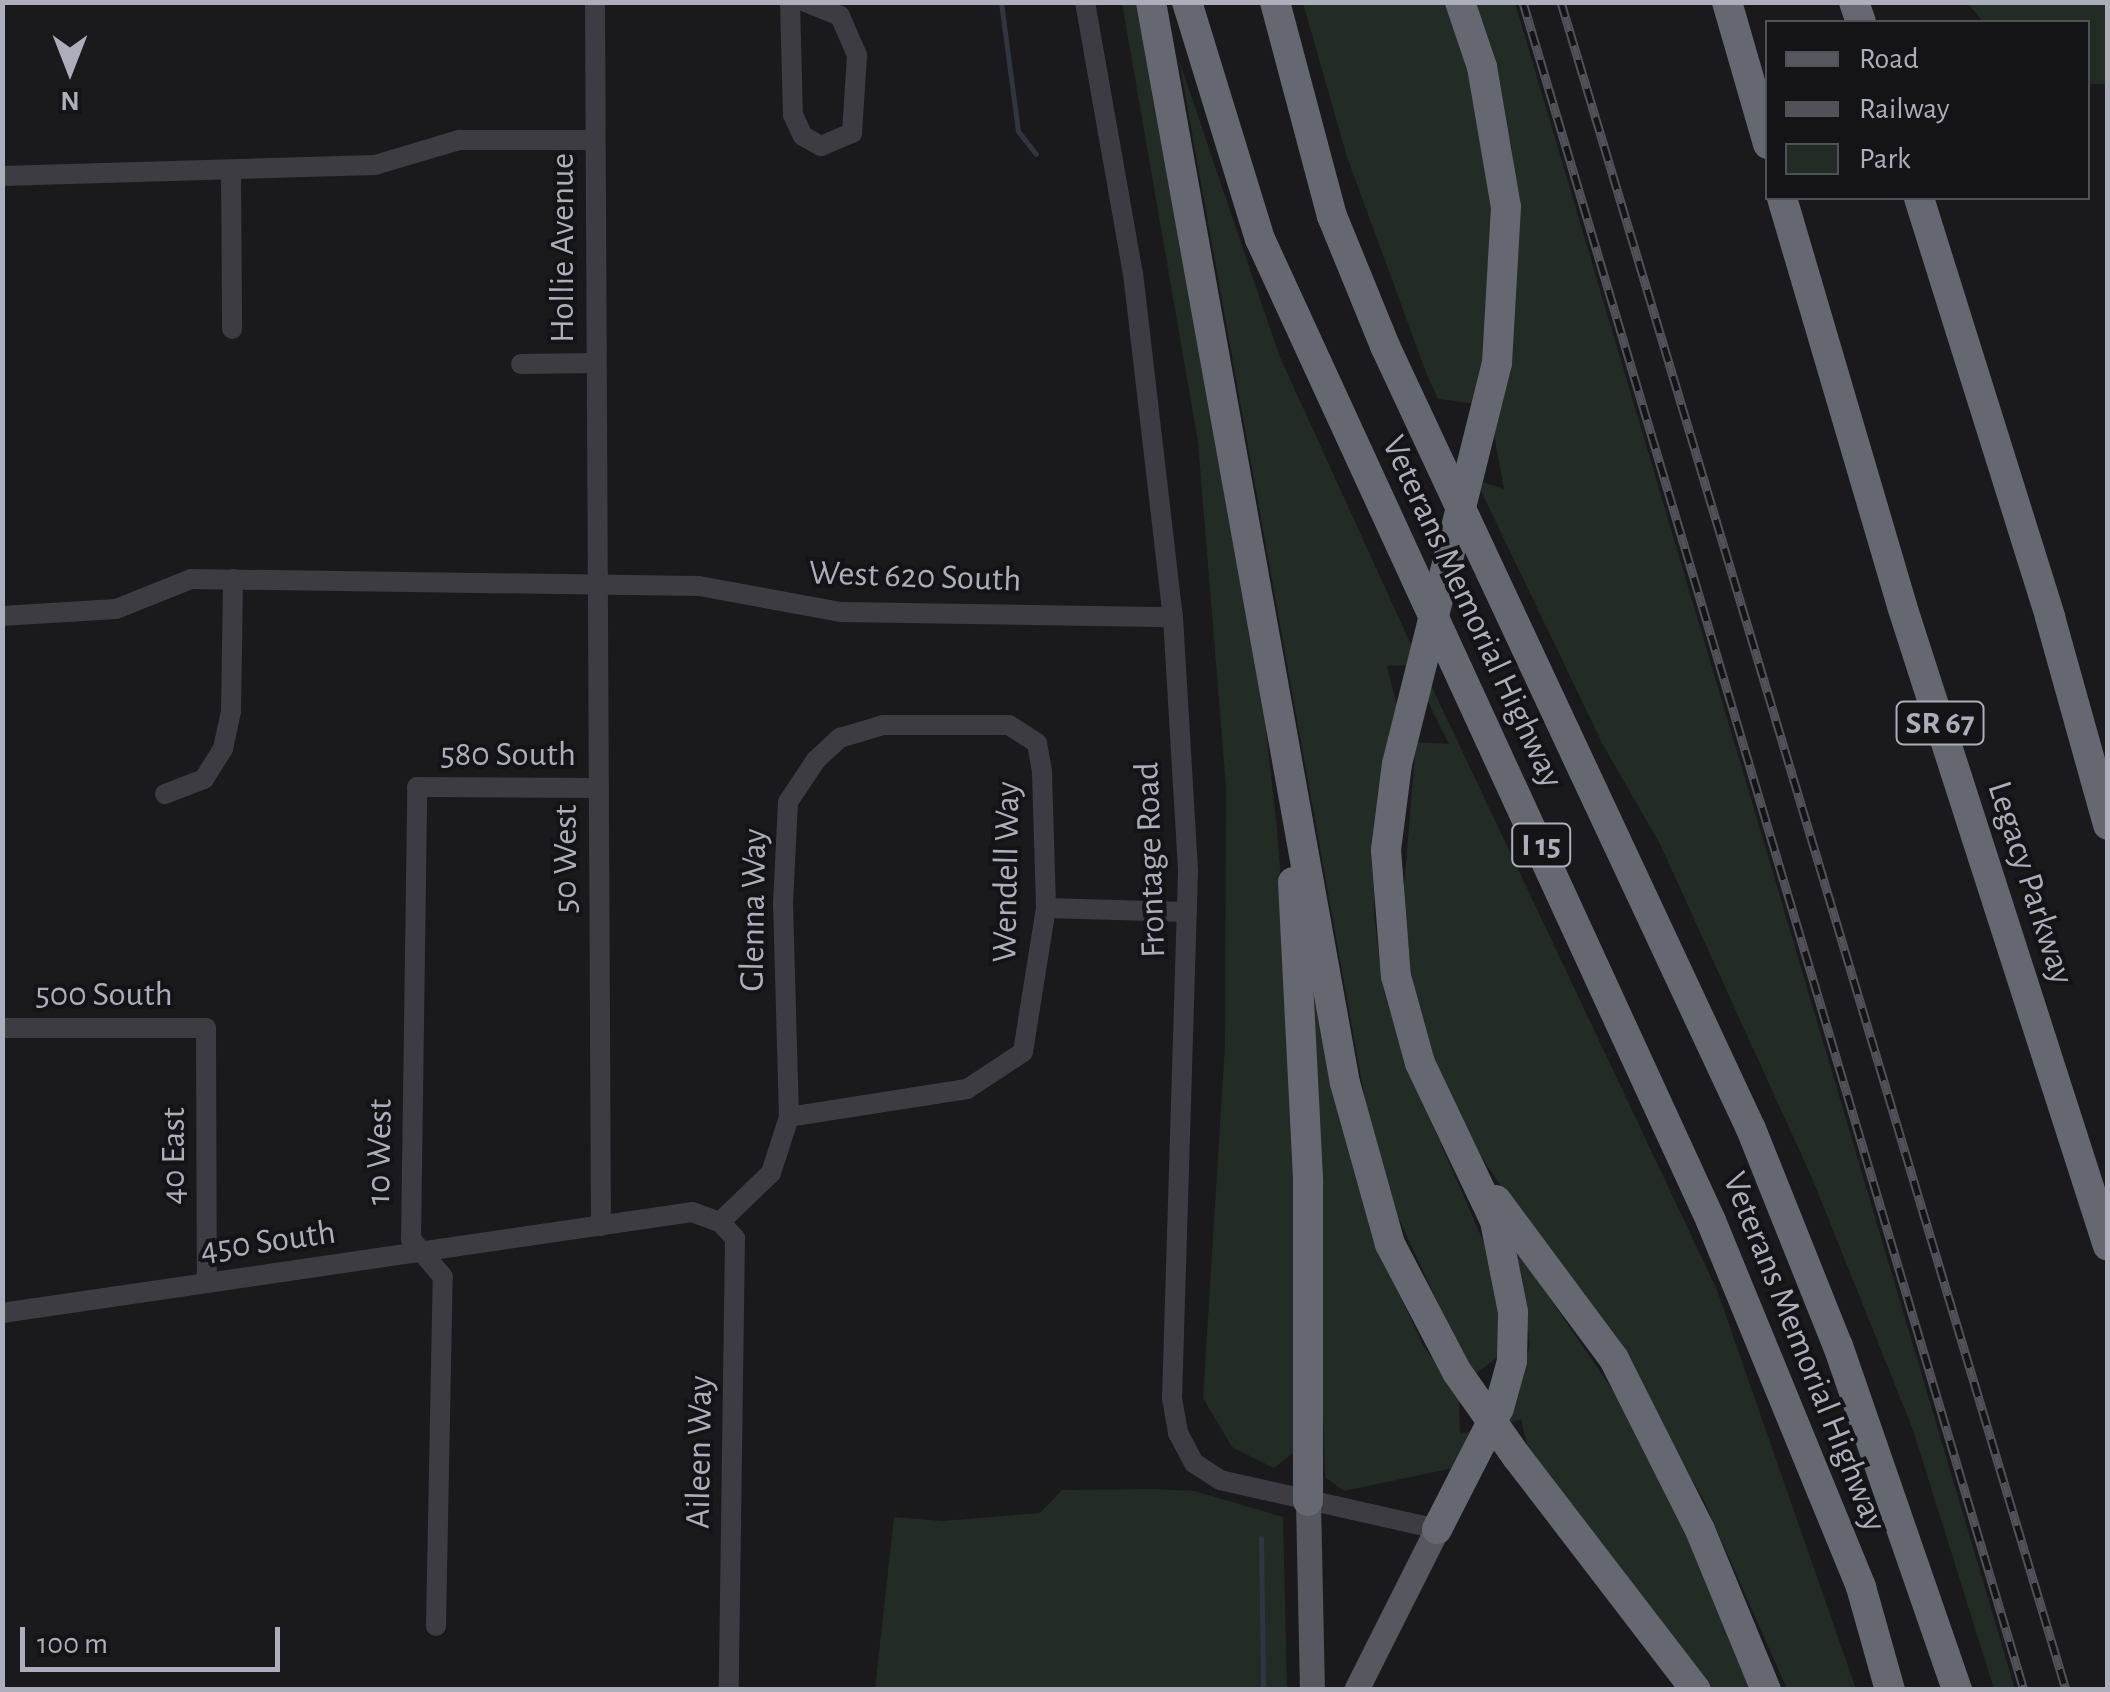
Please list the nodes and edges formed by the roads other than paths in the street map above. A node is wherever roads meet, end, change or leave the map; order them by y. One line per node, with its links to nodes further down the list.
1 (595, 2): 11 (street, Hollie Avenue)
2 (790, 2): 3 (street)
3 (804, 2)
4 (1085, 2): 23 (street, Frontage Road)
5 (1151, 2): 25 (highway)
6 (1187, 2): 50 (highway, Veterans Memorial Highway / I 15)
7 (1275, 2): 51 (highway, Veterans Memorial Highway / I 15)
8 (1460, 2): 35 (highway, bridge)
9 (1728, 2): 10 (highway)
10 (1765, 133)
11 (595, 140): 12 (street); 17 (street, Hollie Avenue)
12 (231, 171): 13 (street); 16 (street)
13 (2, 176)
14 (1783, 200): 38 (highway, Legacy Parkway / SR 67)
15 (1920, 200): 29 (highway)
16 (232, 329)
17 (596, 363): 18 (street); 19 (street, Hollie Avenue)
18 (521, 364)
19 (597, 493): 21 (street, 50 West)
20 (233, 579): 21 (street, West 620 South); 22 (street, West 620 South); 28 (street)
21 (597, 584): 23 (street, West 620 South); 27 (street, 50 West)
22 (2, 616)
23 (1173, 617): 31 (street, Frontage Road)
24 (1037, 743): 30 (street, Wendell Way); 34 (street, Glenna Way)
25 (1286, 754): 42 (highway); 48 (highway, bridge)
26 (418, 787): 27 (street, 580 South); 39 (street, 10 West)
27 (598, 788): 37 (street, 50 West)
28 (165, 794)
29 (2108, 825)
30 (1046, 908): 31 (street); 34 (street, Wendell Way)
31 (1188, 912): 42 (street, Frontage Road)
32 (2, 1028): 33 (street, 500 South)
33 (206, 1028): 40 (street, 40 East)
34 (789, 1117): 36 (street, Glenna Way)
35 (1467, 1160): 43 (highway); 49 (highway)
36 (720, 1222): 37 (street, 450 South); 45 (street, Aileen Way)
37 (601, 1226): 39 (street, 450 South)
38 (2108, 1246)
39 (424, 1252): 40 (street, 450 South); 44 (street, 10 West)
40 (207, 1284): 41 (street, 450 South)
41 (2, 1313)
42 (1308, 1500): 43 (street, Frontage Road); 46 (main road)
43 (1437, 1529): 47 (main road)
44 (436, 1626)
45 (729, 1690)
46 (1312, 1690)
47 (1356, 1690)
48 (1696, 1690)
49 (1766, 1690)
50 (1890, 1690)
51 (1957, 1690)

